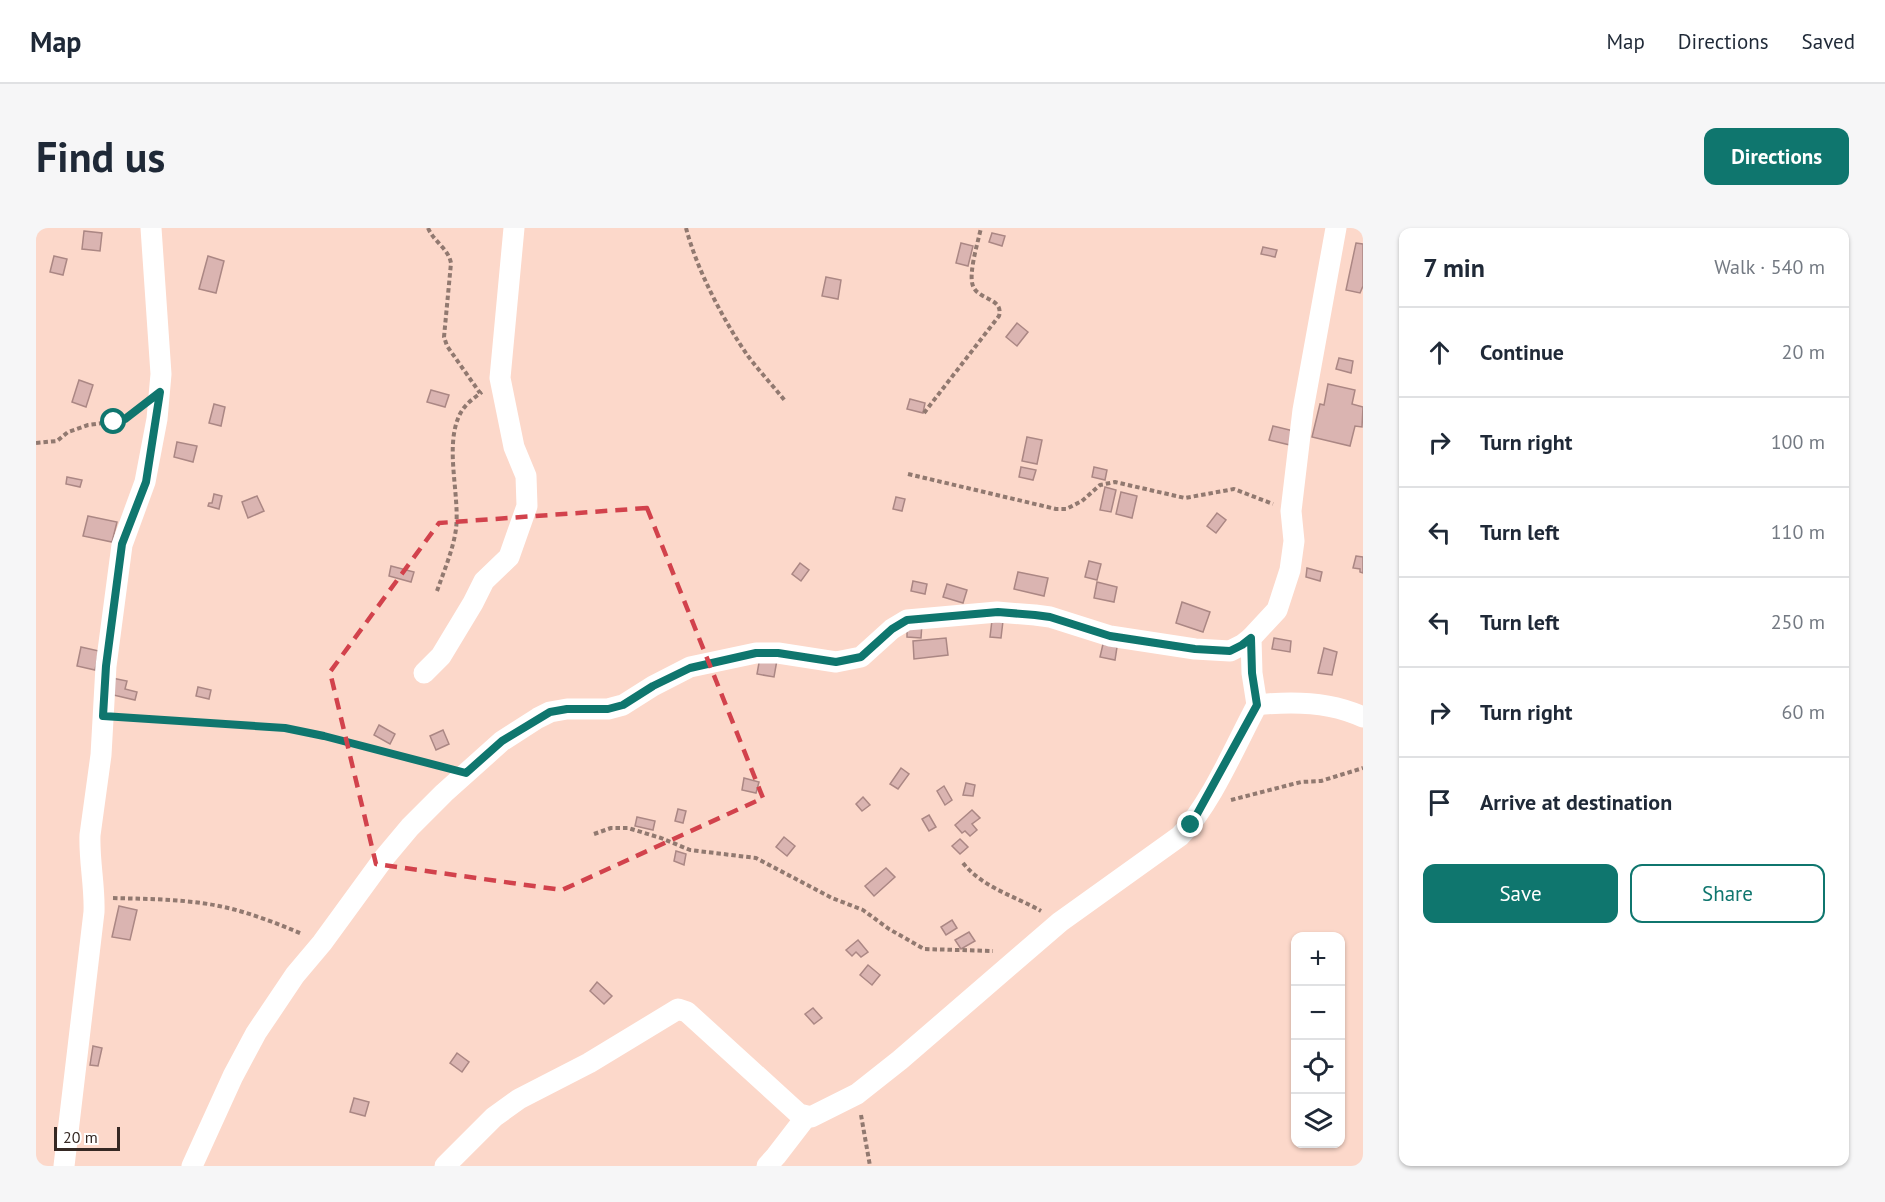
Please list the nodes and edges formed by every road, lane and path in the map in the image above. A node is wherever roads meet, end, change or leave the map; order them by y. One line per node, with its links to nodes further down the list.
1 (151, 228): 8 (street)
2 (428, 228): 9 (path)
3 (514, 228): 7 (street)
4 (686, 228): 10 (path)
5 (981, 228): 11 (path)
6 (1336, 228): 14 (street)
7 (500, 378): 9 (path); 17 (street)
8 (160, 392): 12 (path); 19 (street)
9 (480, 393): 15 (path)
10 (786, 402)
11 (924, 413)
12 (36, 443)
13 (908, 474): 14 (path)
14 (1291, 511): 16 (street)
15 (437, 591)
16 (1251, 638): 18 (street); 22 (street)
17 (424, 672)
18 (1257, 705): 20 (street); 23 (street)
19 (103, 716): 22 (path); 26 (street)
20 (1363, 717)
21 (1363, 768): 23 (path)
22 (466, 773): 28 (street)
23 (1202, 807): 27 (street)
24 (594, 834): 29 (path)
25 (963, 863): 27 (path)
26 (95, 897): 28 (path); 32 (street)
27 (1060, 922): 29 (street)
28 (322, 943): 33 (street)
29 (1023, 952): 30 (street)
30 (857, 1094): 31 (street); 36 (path)
31 (806, 1117): 34 (street); 35 (street)
32 (64, 1166)
33 (192, 1166)
34 (444, 1166)
35 (767, 1166)
36 (870, 1166)

